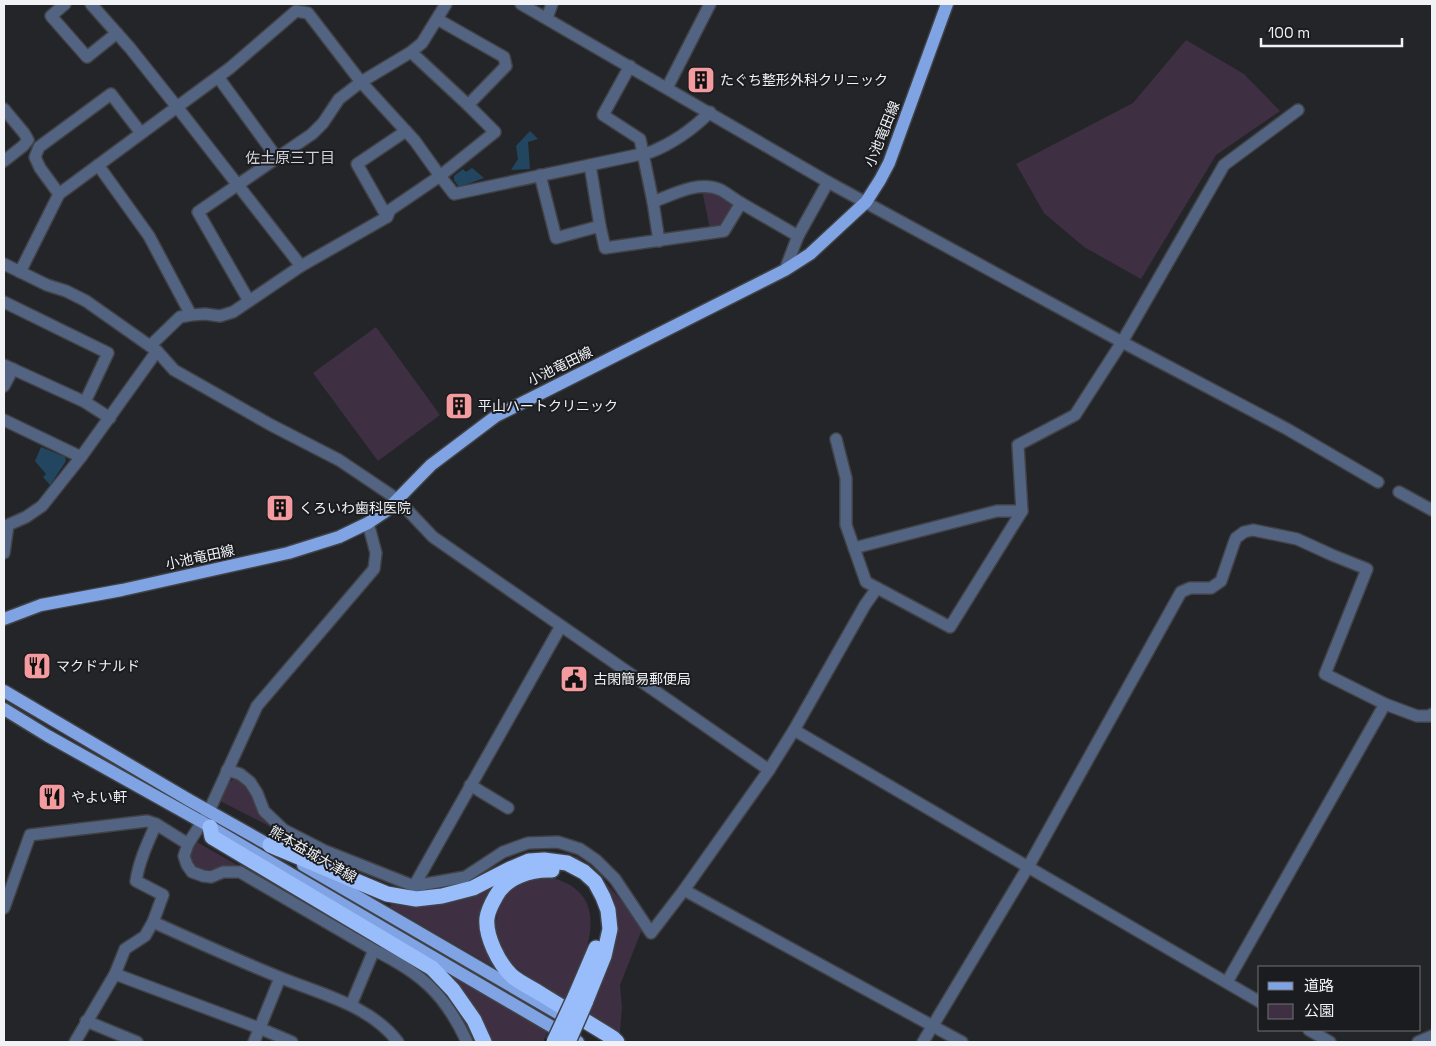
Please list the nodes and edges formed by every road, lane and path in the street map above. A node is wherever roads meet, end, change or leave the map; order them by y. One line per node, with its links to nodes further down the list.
1 (65, 4): 10 (street)
2 (92, 4): 10 (street)
3 (446, 4): 9 (street)
4 (522, 4): 8 (street)
5 (552, 4): 8 (street)
6 (710, 4): 15 (street)
7 (947, 4): 34 (main road, 小池竜田線)
8 (547, 18): 12 (street)
9 (437, 19): 11 (street); 16 (street)
10 (117, 33): 17 (street)
11 (411, 52): 14 (street); 16 (street)
12 (630, 66): 15 (street); 23 (street)
13 (218, 77): 14 (street); 17 (street); 24 (street)
14 (362, 82): 21 (street); 24 (street)
15 (667, 88): 20 (street)
16 (468, 105): 29 (street)
17 (177, 107): 22 (street); 31 (street)
18 (4, 109): 25 (street)
19 (1298, 110): 47 (street)
20 (710, 112): 23 (street); 30 (street)
21 (406, 131): 29 (street); 36 (street)
22 (141, 133): 26 (street); 32 (street)
23 (643, 154): 27 (street); 33 (street)
24 (276, 158): 31 (street)
25 (4, 161)
26 (98, 164): 32 (street); 46 (street)
27 (590, 165): 28 (street); 37 (street)
28 (540, 175): 29 (street); 37 (street)
29 (440, 176): 36 (street)
30 (828, 182): 34 (street); 38 (street)
31 (238, 184): 41 (street); 44 (street)
32 (59, 194): 43 (street)
33 (653, 202): 35 (street); 39 (street)
34 (866, 202): 42 (main road, 小池竜田線); 47 (street)
35 (741, 203): 38 (street); 39 (street)
36 (388, 217): 41 (street)
37 (600, 226): 39 (street)
38 (798, 236): 42 (street)
39 (659, 240)
40 (4, 264): 43 (street)
41 (301, 266): 44 (street)
42 (785, 270): 58 (main road, 小池竜田線)
43 (20, 272): 48 (street)
44 (249, 301): 46 (street)
45 (4, 302): 51 (street)
46 (191, 314): 48 (street)
47 (1122, 342): 56 (street); 60 (street)
48 (153, 348): 52 (street); 58 (street)
49 (8, 367): 50 (street); 51 (street)
50 (4, 386)
51 (85, 402): 52 (street)
52 (110, 418): 55 (street)
53 (4, 420): 55 (street)
54 (836, 439): 62 (street)
55 (81, 458): 63 (street)
56 (1378, 482)
57 (1400, 492): 59 (street)
58 (397, 500): 61 (main road, 小池竜田線); 66 (street)
59 (1432, 510)
60 (1022, 511): 62 (street); 64 (street)
61 (368, 523): 65 (main road, 小池竜田線); 72 (street)
62 (854, 548): 64 (street)
63 (4, 553)
64 (877, 588): 71 (street)
65 (4, 619)
66 (561, 626): 73 (street); 74 (street)
67 (4, 691): 76 (main road, 熊本益城大津線)
68 (1386, 704): 70 (street); 81 (street); 89 (street)
69 (4, 709): 78 (main road, 熊本益城大津線)
70 (1432, 714)
71 (794, 730): 73 (street); 81 (street)
72 (227, 770): 76 (street); 82 (street)
73 (769, 770): 83 (street)
74 (470, 785): 75 (street); 82 (street)
75 (508, 808)
76 (209, 811): 78 (street); 80 (main road, 熊本益城大津線)
77 (156, 824): 79 (street); 84 (street); 85 (street)
78 (206, 825): 79 (street); 103 (highway); 106 (main road, 熊本益城大津線)
79 (188, 844): 86 (street)
80 (270, 845): 90 (highway); 107 (main road, 熊本益城大津線)
81 (1028, 867): 89 (street); 94 (street)
82 (414, 886): 83 (street)
83 (684, 890): 94 (street)
84 (4, 908)
85 (154, 922): 87 (street); 88 (street)
86 (374, 950): 92 (street); 102 (street)
87 (115, 974): 93 (street); 95 (street)
88 (280, 978): 92 (street); 95 (street)
89 (1227, 982): 91 (street)
90 (580, 1000): 104 (highway, bridge); 105 (highway, bridge); 108 (highway)
91 (1258, 1001)
92 (351, 1005): 101 (street)
93 (86, 1021): 97 (street); 98 (street)
94 (933, 1025): 109 (street); 110 (street)
95 (260, 1028): 99 (street); 100 (street)
96 (1311, 1031): 111 (street)
97 (75, 1042)
98 (137, 1042)
99 (254, 1042)
100 (292, 1042)
101 (398, 1042)
102 (467, 1042)
103 (484, 1042)
104 (554, 1042)
105 (568, 1042)
106 (578, 1042)
107 (608, 1042)
108 (617, 1042)
109 (923, 1042)
110 (962, 1042)
111 (1330, 1042)

